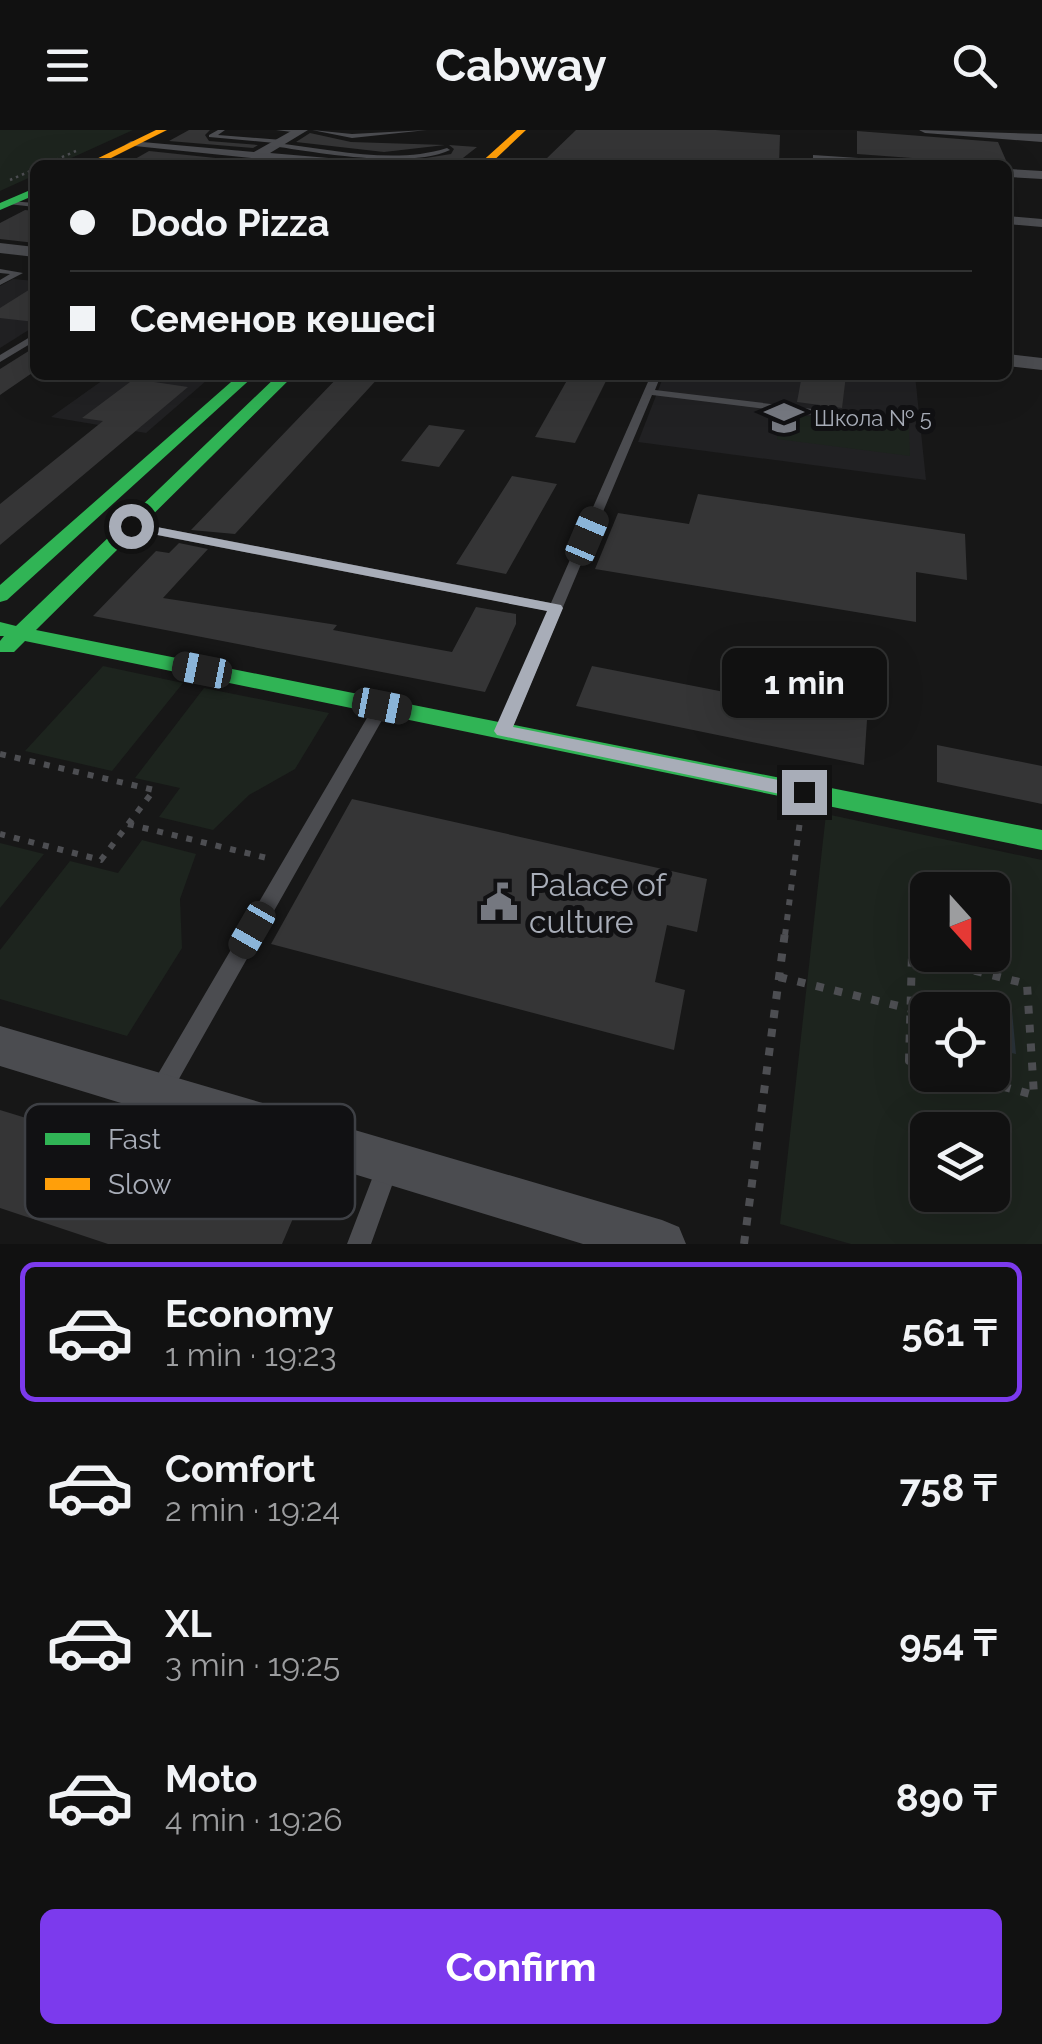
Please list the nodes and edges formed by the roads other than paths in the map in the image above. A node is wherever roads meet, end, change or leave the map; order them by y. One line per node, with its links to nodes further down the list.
1 (163, 130): 12 (street)
2 (222, 130): 11 (lane)
3 (315, 130): 9 (lane)
4 (424, 130): 9 (lane)
5 (522, 130): 23 (street)
6 (545, 130): 24 (street)
7 (925, 130): 10 (street)
8 (301, 131): 11 (street)
9 (368, 132)
10 (1042, 138)
11 (279, 139): 14 (lane); 15 (street)
12 (131, 145): 15 (street); 18 (street)
13 (447, 150): 16 (lane)
14 (341, 151): 16 (lane); 21 (lane)
15 (257, 156): 19 (street); 20 (street)
16 (405, 156): 22 (lane)
17 (817, 156): 25 (street)
18 (100, 160)
19 (250, 160)
20 (302, 160)
21 (327, 160)
22 (400, 160)
23 (489, 160)
24 (513, 160)
25 (856, 160)
26 (1012, 173): 27 (street)
27 (1042, 175)
28 (30, 192): 29 (street)
29 (3, 198): 30 (lane)
30 (30, 204)
31 (1012, 220): 32 (street)
32 (1042, 223)
33 (0, 248): 34 (street)
34 (30, 251)
35 (0, 271): 36 (lane)
36 (0, 283)
37 (30, 340): 38 (lane)
38 (0, 359)
39 (1012, 360): 40 (street)
40 (1042, 364)
41 (242, 380): 47 (street)
42 (282, 380): 46 (street)
43 (654, 380): 44 (lane)
44 (649, 392): 45 (lane); 48 (lane)
45 (871, 419)
46 (131, 526): 48 (lane); 49 (street)
47 (0, 596)
48 (556, 608): 52 (lane)
49 (10, 631): 50 (street); 51 (street)
50 (0, 653)
51 (382, 706): 52 (street); 55 (lane)
52 (503, 731): 53 (street)
53 (1042, 840)
54 (0, 1046): 55 (street)
55 (159, 1094): 56 (street)
56 (193, 1104)
57 (355, 1152): 58 (street)
58 (390, 1162): 59 (lane); 60 (street)
59 (359, 1244)
60 (662, 1244)

